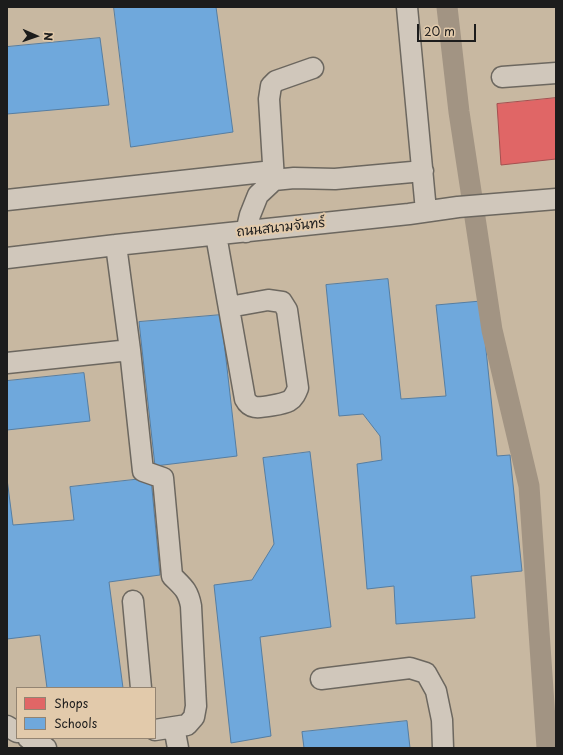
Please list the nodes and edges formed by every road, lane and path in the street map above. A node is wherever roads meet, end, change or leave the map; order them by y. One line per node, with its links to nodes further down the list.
1 (407, 7): 5 (street)
2 (313, 68): 6 (street)
3 (556, 72): 4 (street)
4 (502, 76)
5 (423, 171): 6 (street); 9 (street)
6 (274, 175): 8 (street); 10 (street)
7 (556, 199): 9 (street, ถนนสนามจันทร์)
8 (7, 200)
9 (426, 211): 10 (street, ถนนสนามจันทร์)
10 (246, 232): 11 (street, ถนนสนามจันทร์)
11 (216, 235): 12 (street, ถนนสนามจันทร์); 14 (street)
12 (116, 245): 13 (street, ถนนสนามจันทร์); 15 (street)
13 (7, 258)
14 (229, 308): 14 (street)
15 (130, 350): 16 (street); 21 (street)
16 (7, 363)
17 (133, 601): 19 (street)
18 (321, 679): 27 (street)
19 (141, 687)
20 (7, 726): 23 (street)
21 (174, 727): 22 (street); 26 (street)
22 (156, 730)
23 (16, 731)
24 (30, 739): 25 (street)
25 (46, 748)
26 (178, 748)
27 (443, 748)

